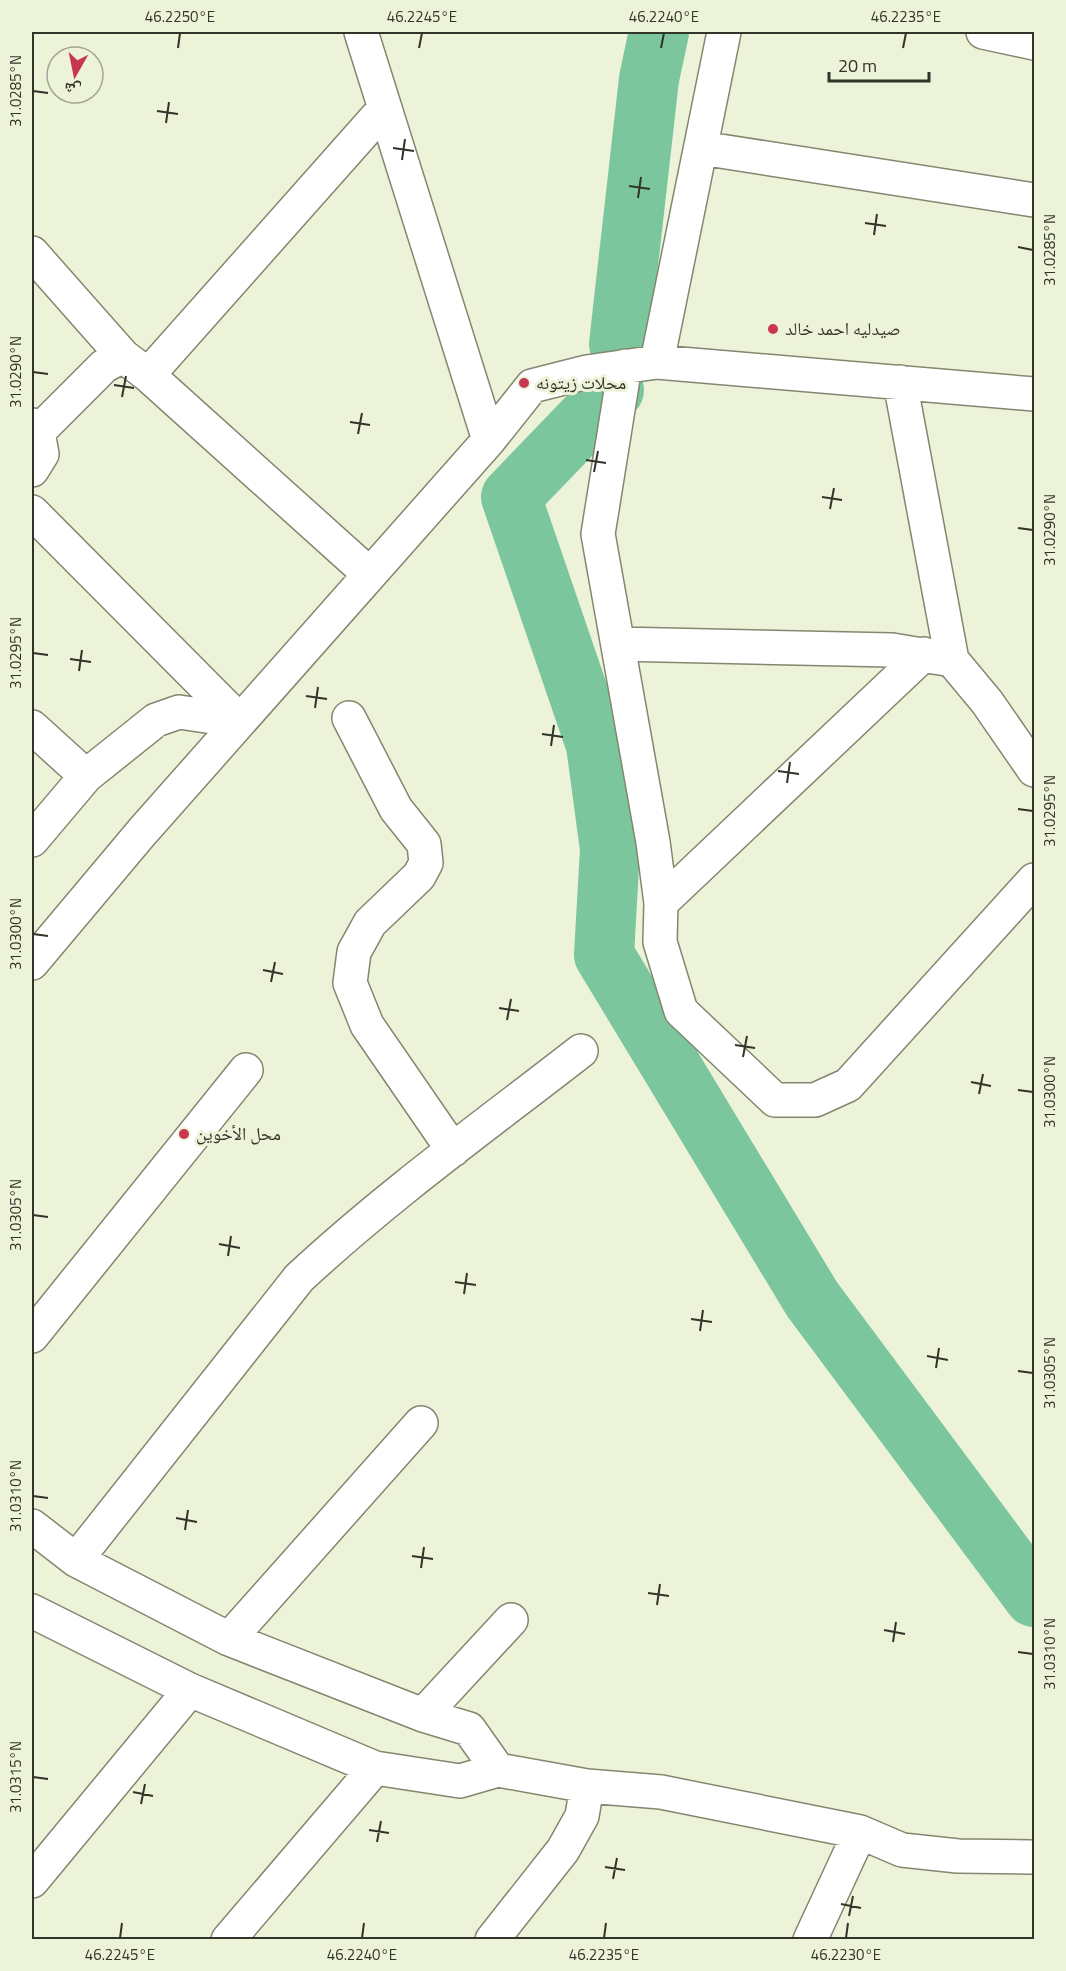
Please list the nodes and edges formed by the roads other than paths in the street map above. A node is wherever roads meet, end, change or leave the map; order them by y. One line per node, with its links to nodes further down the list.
1 (361, 32): 5 (street)
2 (724, 32): 6 (street)
3 (983, 32): 4 (street)
4 (1035, 43)
5 (385, 108): 10 (street); 15 (street)
6 (701, 148): 7 (street); 9 (street)
7 (1035, 200)
8 (32, 253): 10 (street)
9 (657, 362): 11 (street); 12 (street)
10 (136, 365): 14 (street); 18 (street)
11 (624, 366): 15 (street); 19 (street)
12 (900, 382): 13 (street); 20 (street)
13 (1035, 394)
14 (35, 428): 16 (street)
15 (489, 440): 18 (street)
16 (32, 470)
17 (32, 512): 22 (street)
18 (368, 573): 22 (street)
19 (618, 645): 20 (street); 28 (street)
20 (938, 657): 24 (street); 28 (street)
21 (349, 718): 32 (street)
22 (240, 721): 25 (street); 29 (street)
23 (32, 728): 25 (street)
24 (1035, 770)
25 (86, 776): 26 (street)
26 (32, 840)
27 (1035, 880): 28 (street)
28 (661, 903)
29 (32, 963)
30 (581, 1051): 32 (street)
31 (246, 1070): 33 (street)
32 (453, 1150): 36 (street)
33 (32, 1336)
34 (421, 1424): 39 (street)
35 (32, 1526): 36 (street)
36 (76, 1560): 39 (street)
37 (32, 1611): 40 (street)
38 (511, 1620): 41 (street)
39 (229, 1639): 41 (street)
40 (190, 1690): 42 (street); 47 (street)
41 (423, 1715): 43 (street)
42 (375, 1768): 43 (street); 48 (street)
43 (498, 1770): 44 (street)
44 (587, 1786): 45 (street); 49 (street)
45 (860, 1832): 46 (street); 50 (street)
46 (1030, 1857)
47 (32, 1881)
48 (228, 1940)
49 (492, 1940)
50 (810, 1940)

